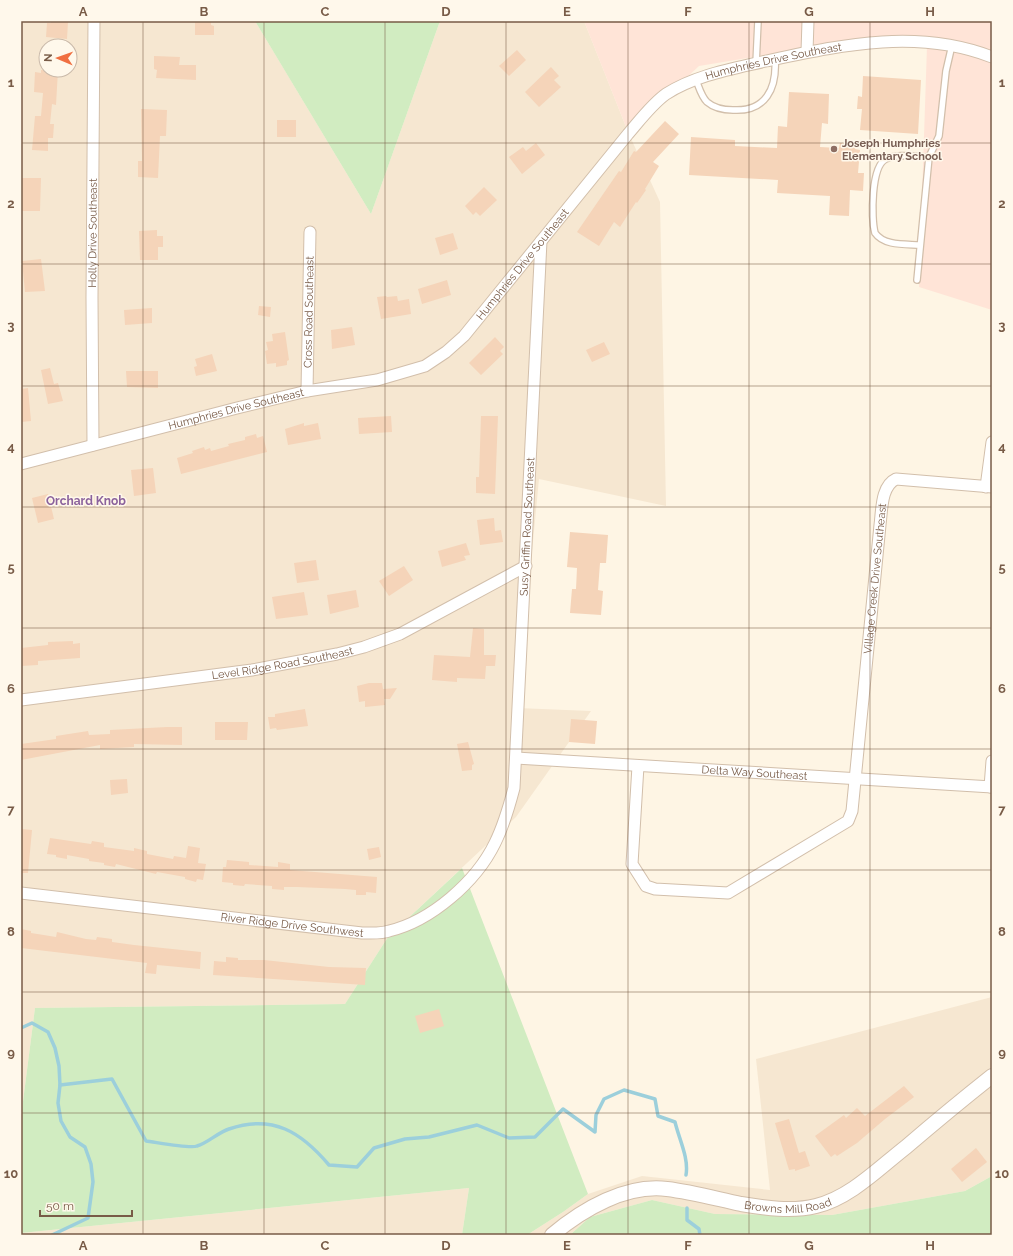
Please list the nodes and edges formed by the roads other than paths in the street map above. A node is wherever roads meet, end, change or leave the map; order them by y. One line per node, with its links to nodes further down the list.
1 (94, 21): 17 (street, Holly Drive Southeast)
2 (758, 21): 8 (lane)
3 (808, 21): 5 (street)
4 (952, 45): 5 (street, Humphries Drive Southeast); 6 (street, Humphries Drive Southeast); 10 (lane)
5 (807, 52): 7 (street, Humphries Drive Southeast)
6 (992, 57)
7 (775, 59): 8 (street, Humphries Drive Southeast); 9 (lane)
8 (756, 64): 9 (street, Humphries Drive Southeast)
9 (696, 80): 12 (street, Humphries Drive Southeast)
10 (929, 157): 13 (lane); 13 (lane)
11 (310, 232): 15 (street, Cross Road Southeast)
12 (541, 241): 15 (street, Humphries Drive Southeast); 20 (street, Susy Griffin Road Southeast)
13 (920, 245): 14 (lane)
14 (917, 280)
15 (307, 391): 17 (street, Humphries Drive Southeast)
16 (992, 442): 19 (street)
17 (93, 445): 18 (street, Humphries Drive Southeast)
18 (21, 464)
19 (989, 487): 25 (street, Village Creek Drive Southeast)
20 (526, 566): 21 (street, Level Ridge Road Southeast); 22 (street, Susy Griffin Road Southeast)
21 (21, 700)
22 (516, 758): 24 (street, Delta Way Southeast); 27 (street, Susy Griffin Road Southeast)
23 (992, 761): 26 (street)
24 (638, 766): 25 (street, Delta Way Southeast); 25 (street)
25 (854, 779): 26 (street, Delta Way Southeast)
26 (991, 787)
27 (508, 812): 28 (street, River Ridge Drive Southwest)
28 (21, 893)
29 (992, 1076): 30 (street, Browns Mill Road)
30 (552, 1235)

